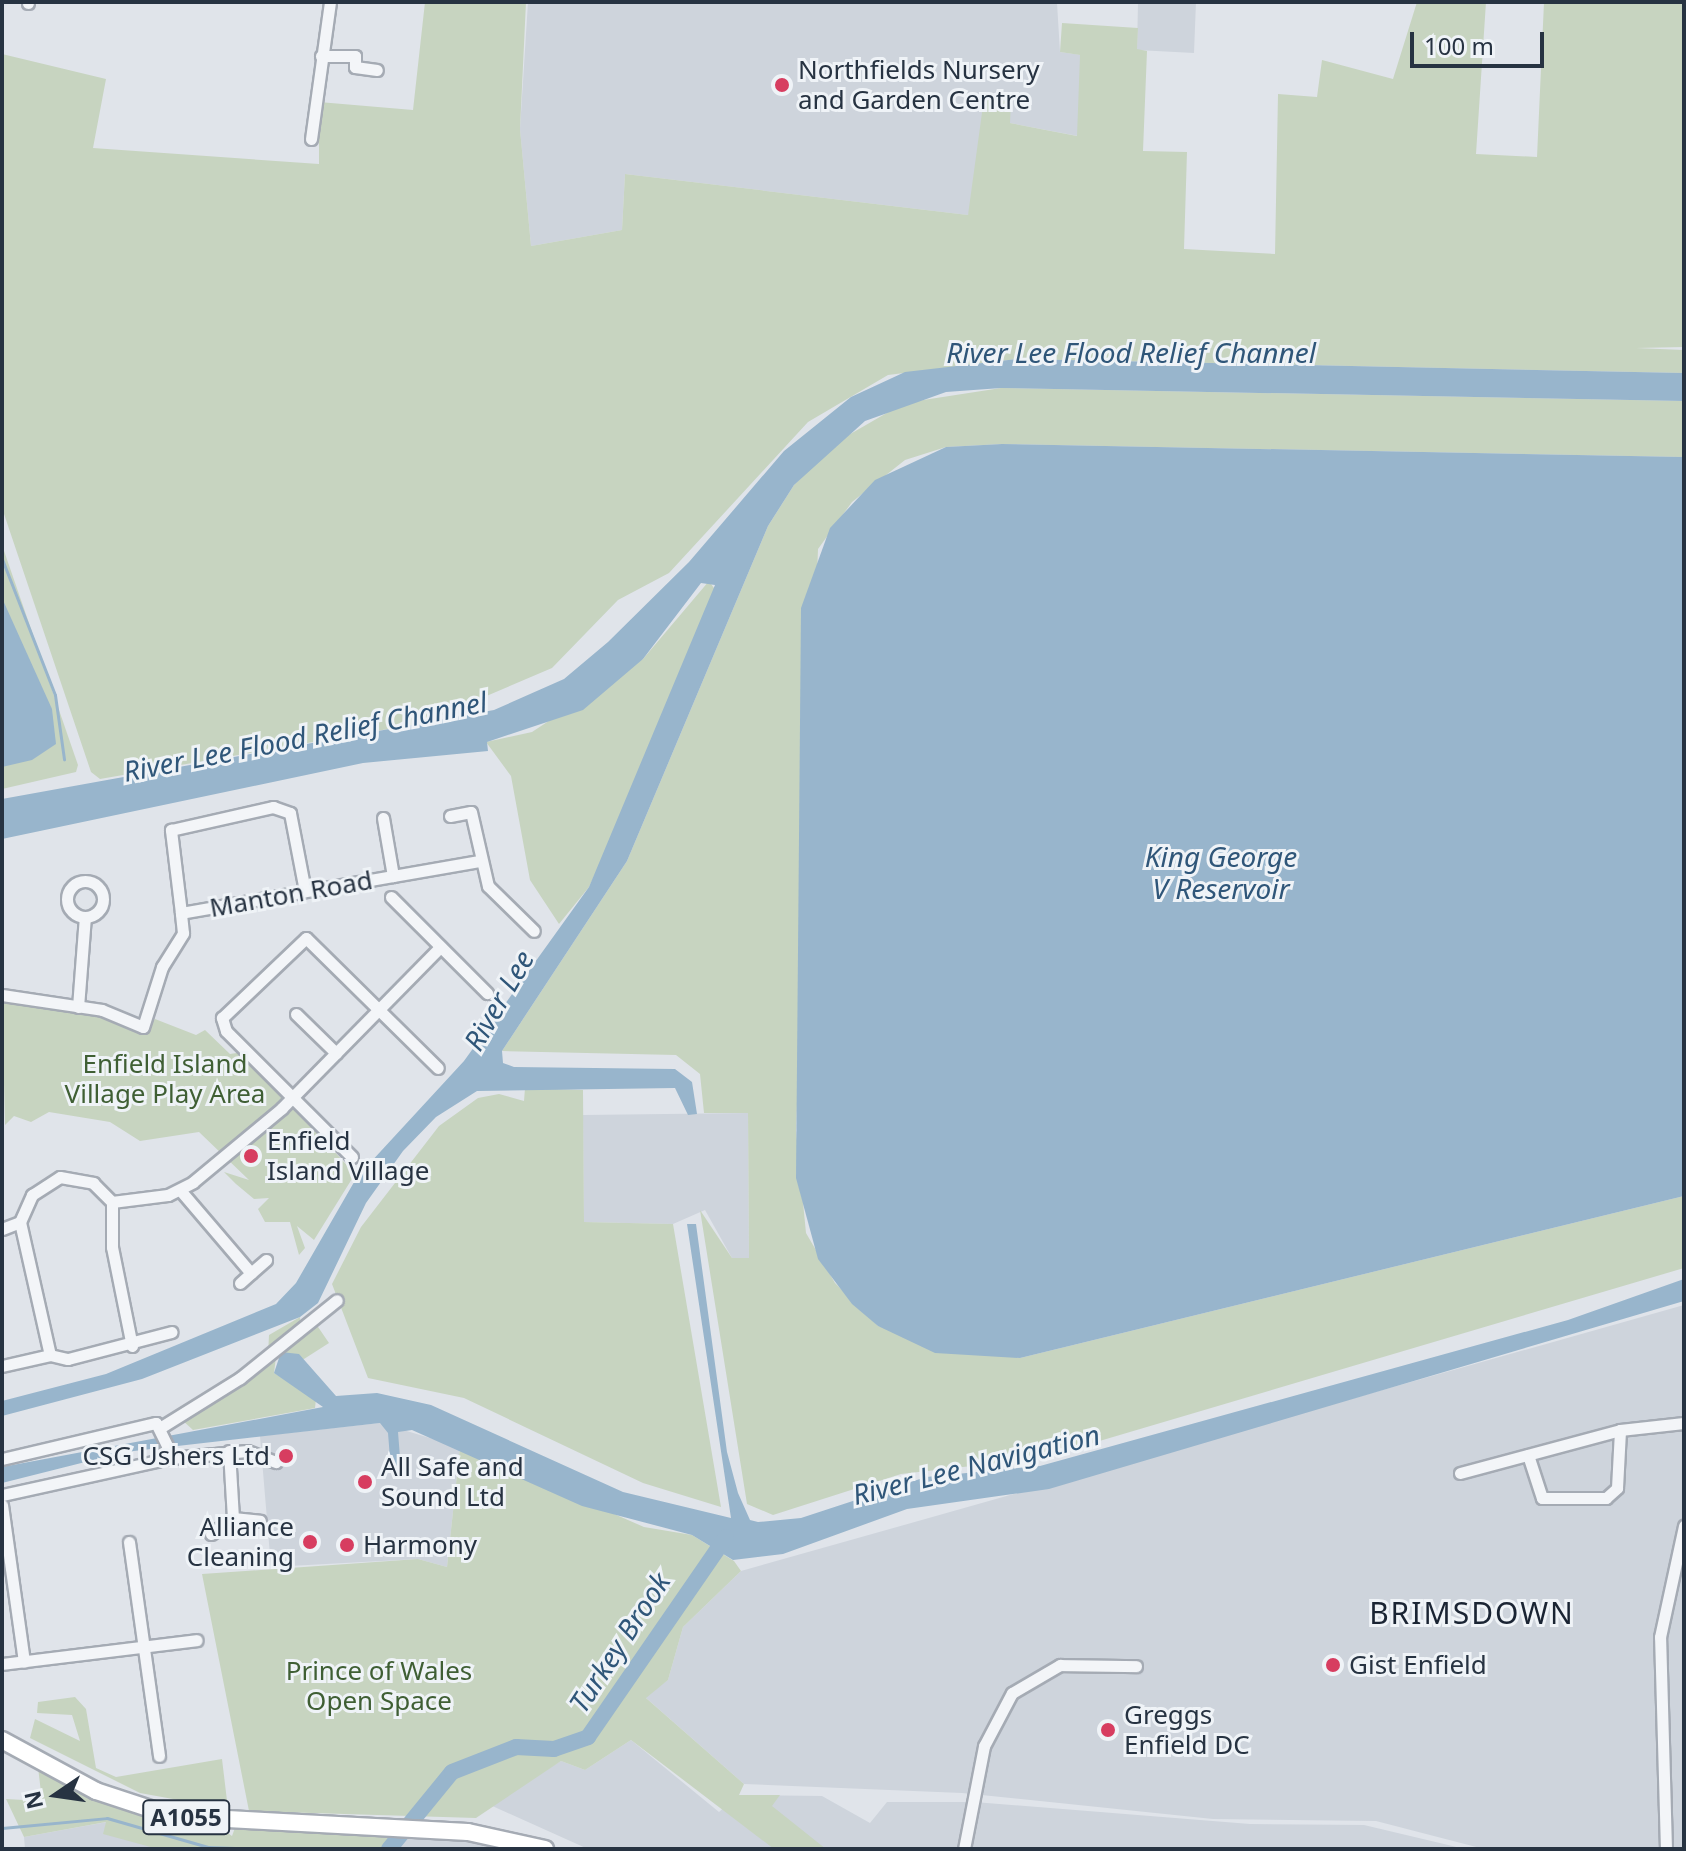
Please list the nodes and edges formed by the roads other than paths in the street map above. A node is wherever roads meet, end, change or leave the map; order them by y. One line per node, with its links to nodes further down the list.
1 (330, 2): 2 (street)
2 (321, 56): 3 (street); 4 (street)
3 (377, 70)
4 (311, 139)
5 (450, 816): 7 (street)
6 (383, 818): 8 (street)
7 (479, 861): 8 (street, Manton Road); 13 (street)
8 (393, 876): 9 (street, Manton Road)
9 (305, 891): 11 (street, Manton Road); 11 (street)
10 (391, 897): 14 (street)
11 (181, 913): 17 (street, Manton Road)
12 (85, 917): 12 (street); 17 (street)
13 (534, 931)
14 (440, 947): 15 (street); 18 (street)
15 (487, 993)
16 (2, 995): 17 (street, Manton Road)
17 (78, 1007)
18 (379, 1009): 20 (street); 21 (street); 22 (street)
19 (296, 1014): 20 (street)
20 (336, 1053): 22 (street)
21 (438, 1068)
22 (290, 1099): 23 (street); 24 (street)
23 (352, 1157)
24 (180, 1190): 25 (street); 29 (street)
25 (112, 1202): 26 (street); 33 (street)
26 (20, 1222): 27 (street); 34 (street)
27 (2, 1229)
28 (266, 1260): 29 (street)
29 (251, 1273): 30 (street)
30 (240, 1283)
31 (337, 1300): 38 (street)
32 (172, 1332): 33 (street)
33 (132, 1346): 34 (street)
34 (50, 1355): 35 (street)
35 (2, 1366)
36 (1684, 1423): 37 (street)
37 (1620, 1430): 40 (street); 40 (street)
38 (165, 1442): 39 (street); 41 (street); 44 (street)
39 (229, 1451): 42 (street); 46 (street)
40 (1528, 1455): 43 (street)
41 (2, 1459)
42 (276, 1462)
43 (1460, 1473)
44 (2, 1495)
45 (2, 1505): 53 (street)
46 (233, 1518): 47 (street); 49 (street)
47 (260, 1521)
48 (1684, 1526): 60 (street)
49 (211, 1534)
50 (129, 1542): 52 (street)
51 (197, 1640): 52 (street)
52 (143, 1647): 53 (street); 57 (street)
53 (24, 1661): 54 (street)
54 (2, 1664)
55 (1136, 1666): 59 (street)
56 (2, 1740): 58 (main road, A1055)
57 (159, 1756)
58 (545, 1849)
59 (964, 1849)
60 (1666, 1849)

